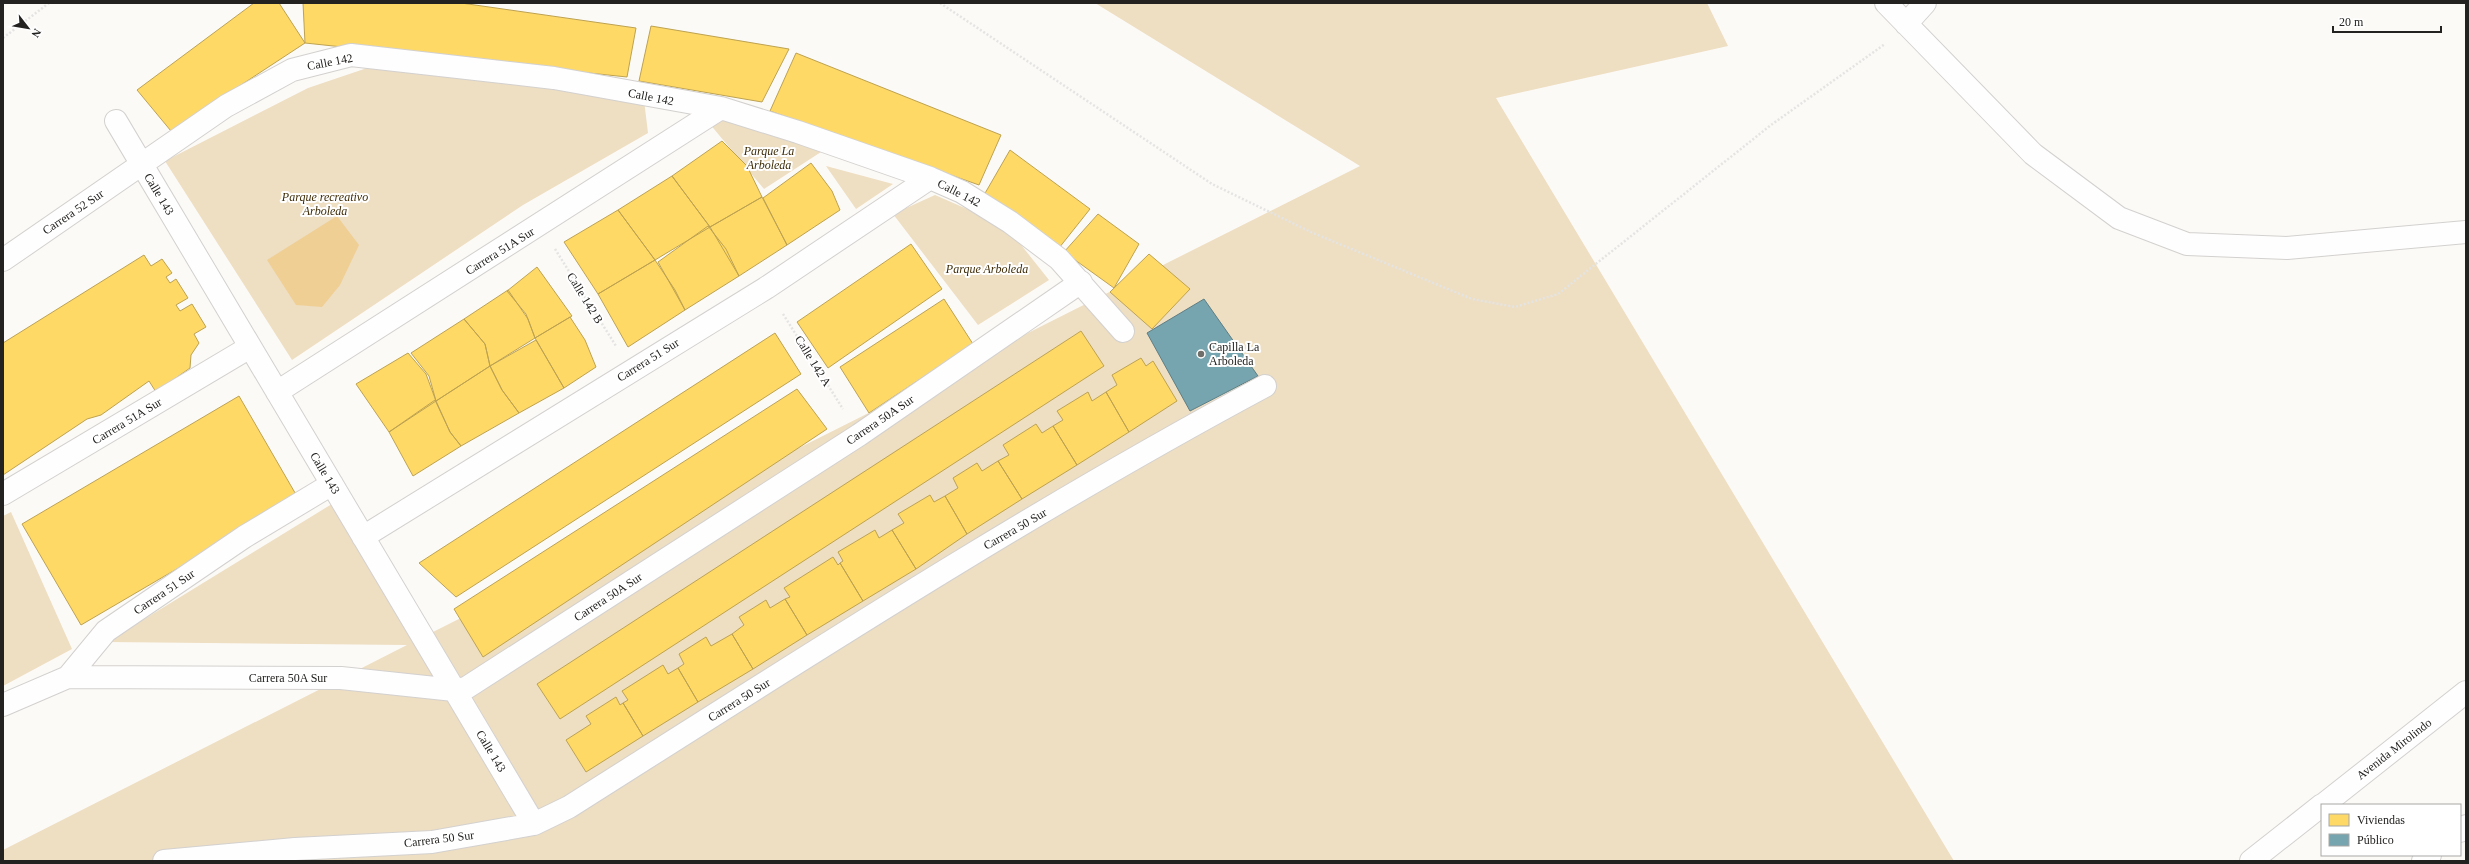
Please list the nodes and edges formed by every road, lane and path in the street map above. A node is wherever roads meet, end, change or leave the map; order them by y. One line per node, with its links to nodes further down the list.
1 (49, 3): 6 (path)
2 (940, 3): 5 (path)
3 (1886, 3): 5 (street)
4 (1925, 3): 5 (street)
5 (1906, 24): 12 (street)
6 (3, 38)
7 (721, 108): 9 (street, Calle 142); 10 (street, Calle 142); 11 (street, Carrera 51A Sur)
8 (116, 121): 9 (street, Calle 143)
9 (142, 165): 13 (street, Carrera 52 Sur); 17 (street, Calle 143)
10 (930, 178): 14 (street, Calle 142); 15 (street, Carrera 51 Sur)
11 (540, 226): 18 (path, Calle 142 B); 20 (street, Carrera 51A Sur)
12 (2466, 232)
13 (3, 260)
14 (1081, 282): 16 (street, Calle 142); 21 (street, Carrera 50A Sur)
15 (766, 288): 18 (street, Carrera 51 Sur); 21 (path, Calle 142 A)
16 (1123, 330)
17 (250, 347): 20 (street, Calle 143); 23 (street, Carrera 51A Sur)
18 (631, 371): 24 (street, Carrera 51 Sur)
19 (1265, 386): 31 (street, Carrera 50 Sur)
20 (277, 392): 22 (street, Calle 143)
21 (859, 435): 26 (street, Carrera 50A Sur)
22 (332, 484): 24 (street, Calle 143); 25 (street, Carrera 51 Sur)
23 (3, 494)
24 (363, 537): 26 (street, Calle 143)
25 (68, 677): 26 (street, Carrera 50A Sur); 28 (street, Carrera 51 Sur)
26 (454, 690): 31 (street, Calle 143)
27 (2466, 692): 29 (street, Avenida Mirolindo)
28 (3, 705)
29 (2323, 804)
30 (2321, 806): 33 (street, Avenida Mirolindo)
31 (534, 824): 32 (street, Carrera 50 Sur)
32 (164, 861)
33 (2251, 861)

